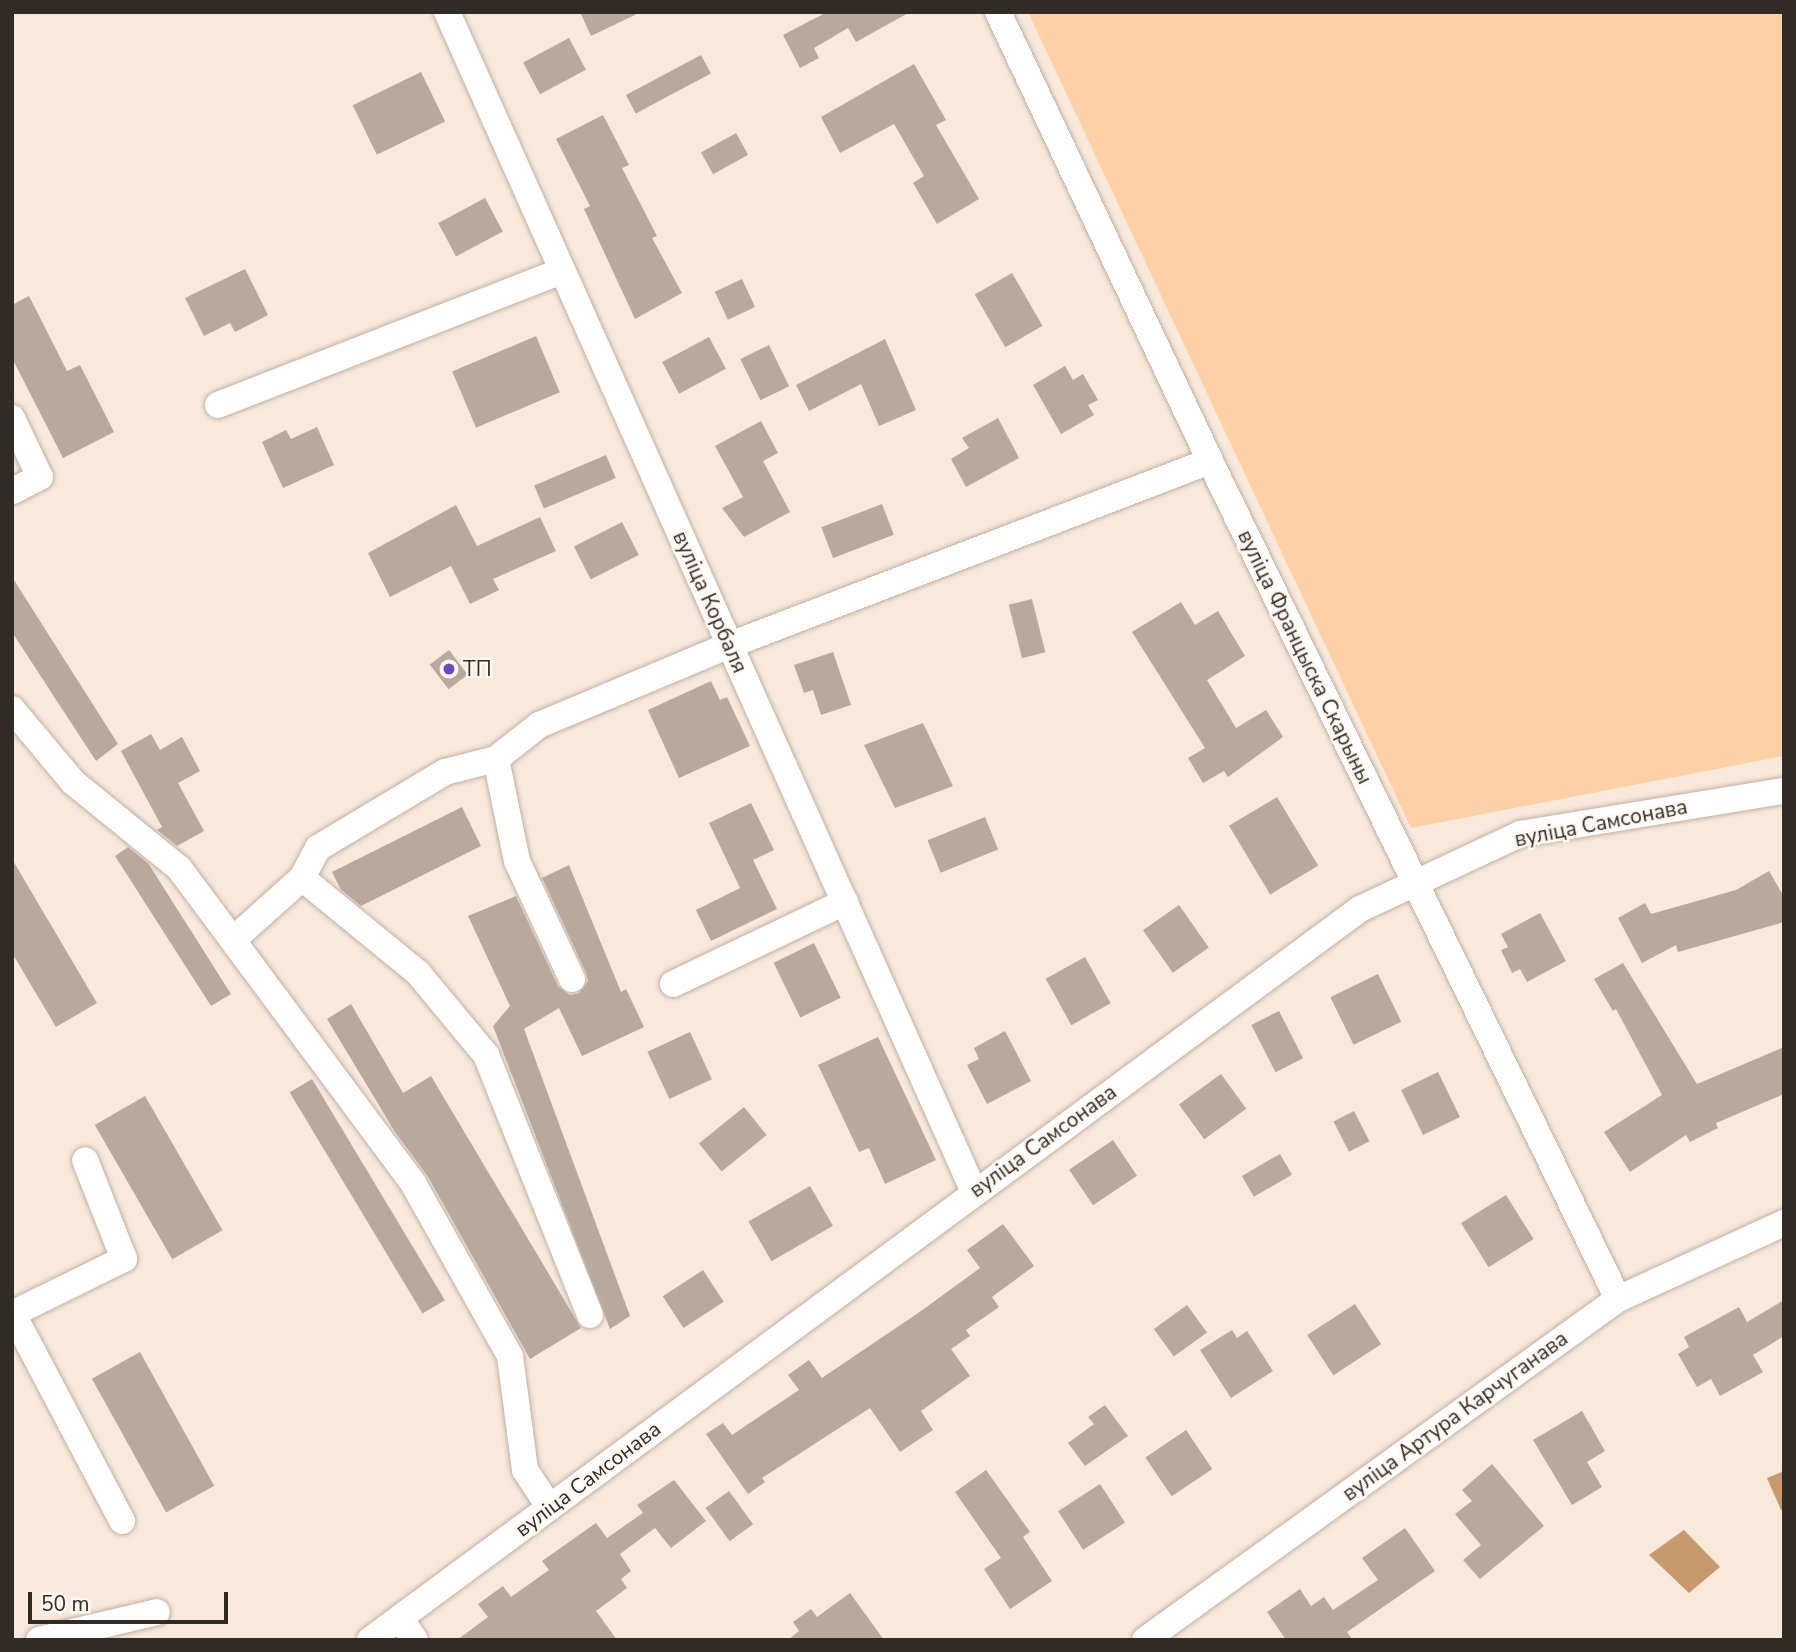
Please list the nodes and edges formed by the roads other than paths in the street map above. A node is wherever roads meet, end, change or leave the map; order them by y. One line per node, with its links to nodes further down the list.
1 (447, 12): 3 (street, вуліца Корбаля)
2 (998, 12): 6 (street, вуліца Францыска Скарыны)
3 (561, 271): 4 (street); 8 (street, вуліца Корбаля)
4 (218, 405)
5 (12, 418): 7 (street)
6 (1210, 461): 8 (street); 13 (street, вуліца Францыска Скарыны)
7 (12, 491)
8 (730, 645): 10 (street); 14 (street, вуліца Корбаля)
9 (12, 709): 15 (street)
10 (496, 759): 12 (street); 16 (street)
11 (1784, 791): 13 (street, вуліца Самсонава)
12 (302, 878): 15 (street); 23 (street)
13 (1413, 881): 19 (street, вуліца Самсонава); 21 (street, вуліца Францыска Скарыны)
14 (845, 902): 17 (street); 19 (street, вуліца Корбаля)
15 (234, 939): 24 (street)
16 (572, 979)
17 (673, 984)
18 (85, 1160): 22 (street)
19 (974, 1192): 24 (street, вуліца Самсонава)
20 (1784, 1223): 21 (street, вуліца Артура Карчуганава)
21 (1618, 1299): 31 (street, вуліца Артура Карчуганава)
22 (13, 1314): 25 (street)
23 (590, 1315)
24 (550, 1508): 27 (street, вуліца Самсонава)
25 (122, 1521)
26 (157, 1612): 28 (street)
27 (400, 1618): 29 (street, вуліца Самсонава); 30 (street)
28 (39, 1640)
29 (370, 1640)
30 (415, 1640)
31 (1145, 1640)

